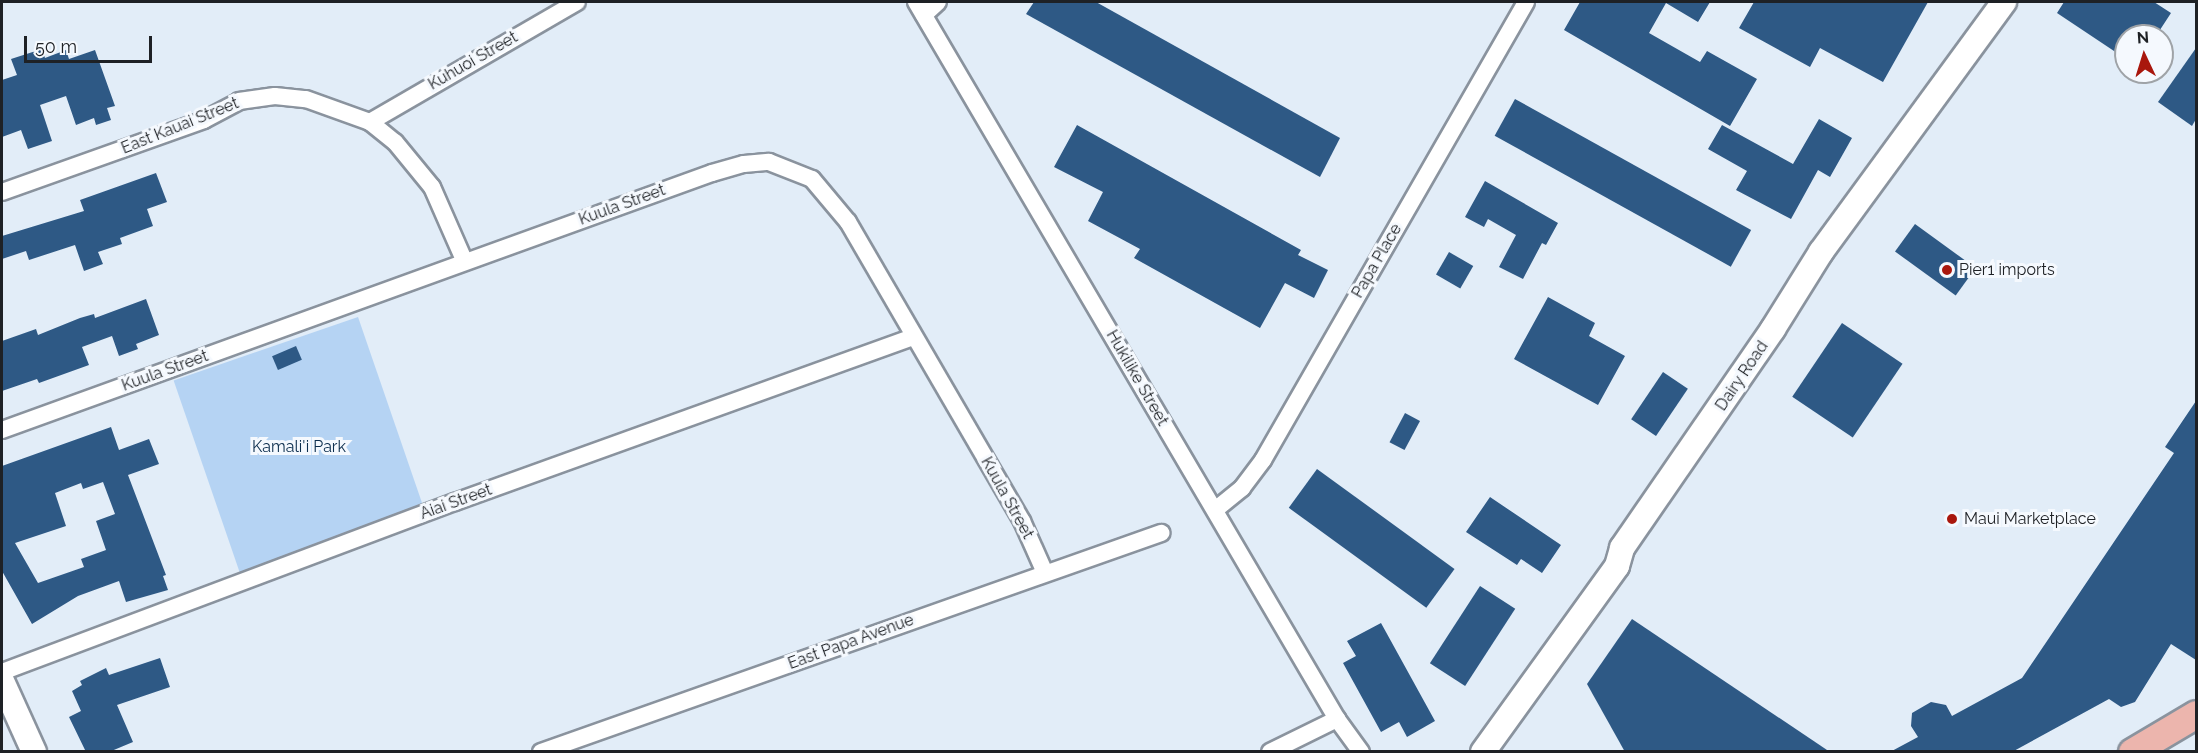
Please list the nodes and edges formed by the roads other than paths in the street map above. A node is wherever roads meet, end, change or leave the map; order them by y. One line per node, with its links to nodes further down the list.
1 (577, 2): 6 (street, Kuhuoi Street)
2 (938, 2): 5 (street)
3 (1526, 2): 11 (street, Papa Place)
4 (2004, 2): 23 (main road, Dairy Road)
5 (920, 8): 11 (street, Hukilike Street)
6 (370, 122): 7 (street, East Kauai Street); 8 (street, East Kauai Street)
7 (2, 192)
8 (464, 260): 9 (street, Kuula Street); 10 (street, Kuula Street)
9 (913, 337): 13 (street, Kuula Street); 14 (street, Aiai Street)
10 (2, 430)
11 (1215, 510): 17 (street, Hukilike Street)
12 (1161, 533): 13 (street, East Papa Avenue)
13 (1045, 573): 18 (street, East Papa Avenue)
14 (2, 672)
15 (2, 681): 19 (main road)
16 (2196, 714): 24 (main road)
17 (1337, 719): 21 (street); 22 (street, Hukilike Street)
18 (578, 745): 20 (street, East Papa Avenue)
19 (34, 752)
20 (541, 752)
21 (1270, 752)
22 (1361, 752)
23 (1483, 752)
24 (2132, 752)

